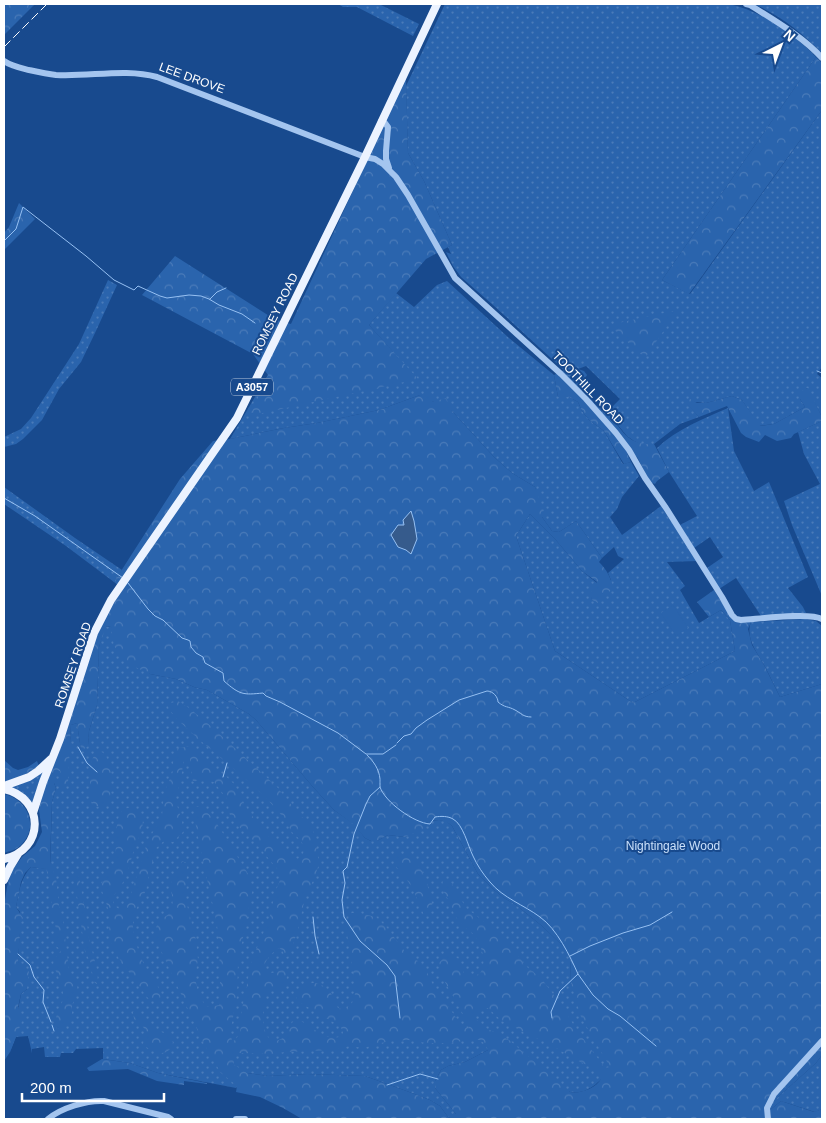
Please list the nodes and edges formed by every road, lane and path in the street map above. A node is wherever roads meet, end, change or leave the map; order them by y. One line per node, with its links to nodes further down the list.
1 (437, 4): 5 (main road, ROMSEY ROAD / A3057)
2 (746, 4): 3 (street)
3 (822, 58)
4 (4, 61): 6 (street, LEE DROVE)
5 (381, 120): 6 (main road, ROMSEY ROAD / A3057); 7 (street)
6 (365, 157): 7 (street, TOOTHILL ROAD); 9 (main road, ROMSEY ROAD / A3057)
7 (389, 169): 8 (street, TOOTHILL ROAD)
8 (822, 619)
9 (53, 758): 10 (main road); 11 (main road, ROMSEY ROAD / A3057)
10 (4, 787): 11 (main road)
11 (33, 814): 12 (main road, ROMSEY ROAD)
12 (18, 854): 13 (main road); 14 (main road)
13 (4, 859)
14 (4, 880)
15 (822, 1041): 20 (street)
16 (48, 1119): 17 (street)
17 (171, 1119)
18 (236, 1119): 19 (street)
19 (245, 1119)
20 (768, 1119)

